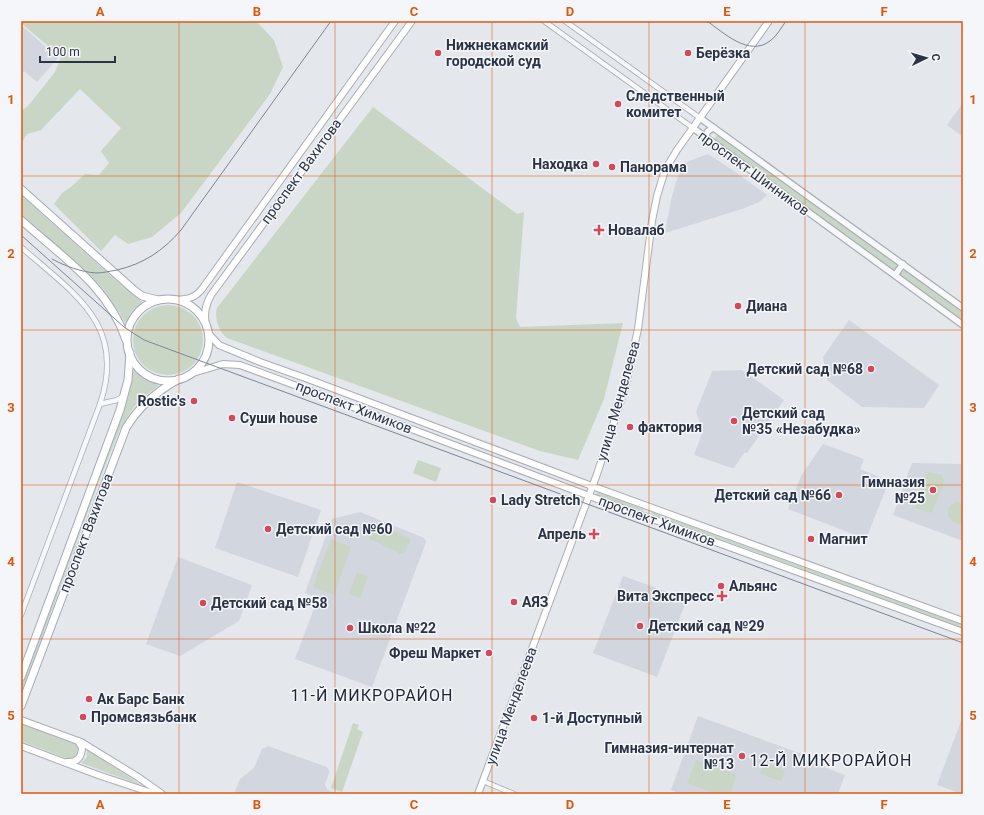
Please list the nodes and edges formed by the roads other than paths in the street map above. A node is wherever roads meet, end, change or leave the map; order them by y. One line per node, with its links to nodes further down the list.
1 (395, 21): 16 (main road, проспект Вахитова)
2 (412, 21): 19 (main road, проспект Вахитова)
3 (544, 21): 7 (street, проспект Шинников)
4 (565, 21): 6 (street, проспект Шинников)
5 (769, 21): 6 (main road, улица Менделеева)
6 (700, 118): 7 (main road, улица Менделеева); 8 (street, проспект Шинников)
7 (693, 128): 9 (street, проспект Шинников); 27 (main road, улица Менделеева)
8 (714, 128): 9 (street); 13 (street, проспект Шинников)
9 (706, 138): 14 (street, проспект Шинников)
10 (21, 189): 15 (main road)
11 (21, 220): 20 (main road)
12 (21, 247): 24 (street)
13 (903, 264): 14 (street); 17 (street, проспект Шинников)
14 (895, 275): 18 (street, проспект Шинников)
15 (160, 300): 16 (main road, проспект Вахитова); 20 (main road, проспект Вахитова)
16 (177, 300): 19 (main road, проспект Вахитова)
17 (963, 308)
18 (963, 325)
19 (207, 329): 21 (main road, проспект Вахитова); 25 (main road, проспект Химиков)
20 (129, 349): 22 (main road, проспект Вахитова); 23 (main road, проспект Вахитова)
21 (193, 373): 22 (main road, проспект Вахитова); 26 (main road, проспект Химиков)
22 (179, 379): 35 (main road, проспект Вахитова)
23 (124, 396): 24 (street); 34 (main road, проспект Вахитова)
24 (100, 404): 31 (street)
25 (477, 442): 26 (main road); 27 (main road, проспект Химиков)
26 (474, 452): 28 (main road, проспект Химиков)
27 (592, 486): 28 (main road, улица Менделеева); 29 (main road, проспект Химиков)
28 (589, 496): 30 (main road, проспект Химиков); 40 (main road, улица Менделеева)
29 (641, 503): 30 (main road); 32 (main road, проспект Химиков)
30 (635, 513): 33 (main road, проспект Химиков)
31 (21, 616)
32 (963, 621)
33 (963, 632)
34 (21, 677)
35 (21, 706)
36 (21, 720): 37 (main road)
37 (73, 738): 39 (main road); 42 (main road)
38 (21, 746): 39 (main road)
39 (64, 762): 41 (main road)
40 (483, 781): 43 (main road, улица Менделеева); 44 (street)
41 (155, 794)
42 (162, 794)
43 (478, 794)
44 (514, 794)

